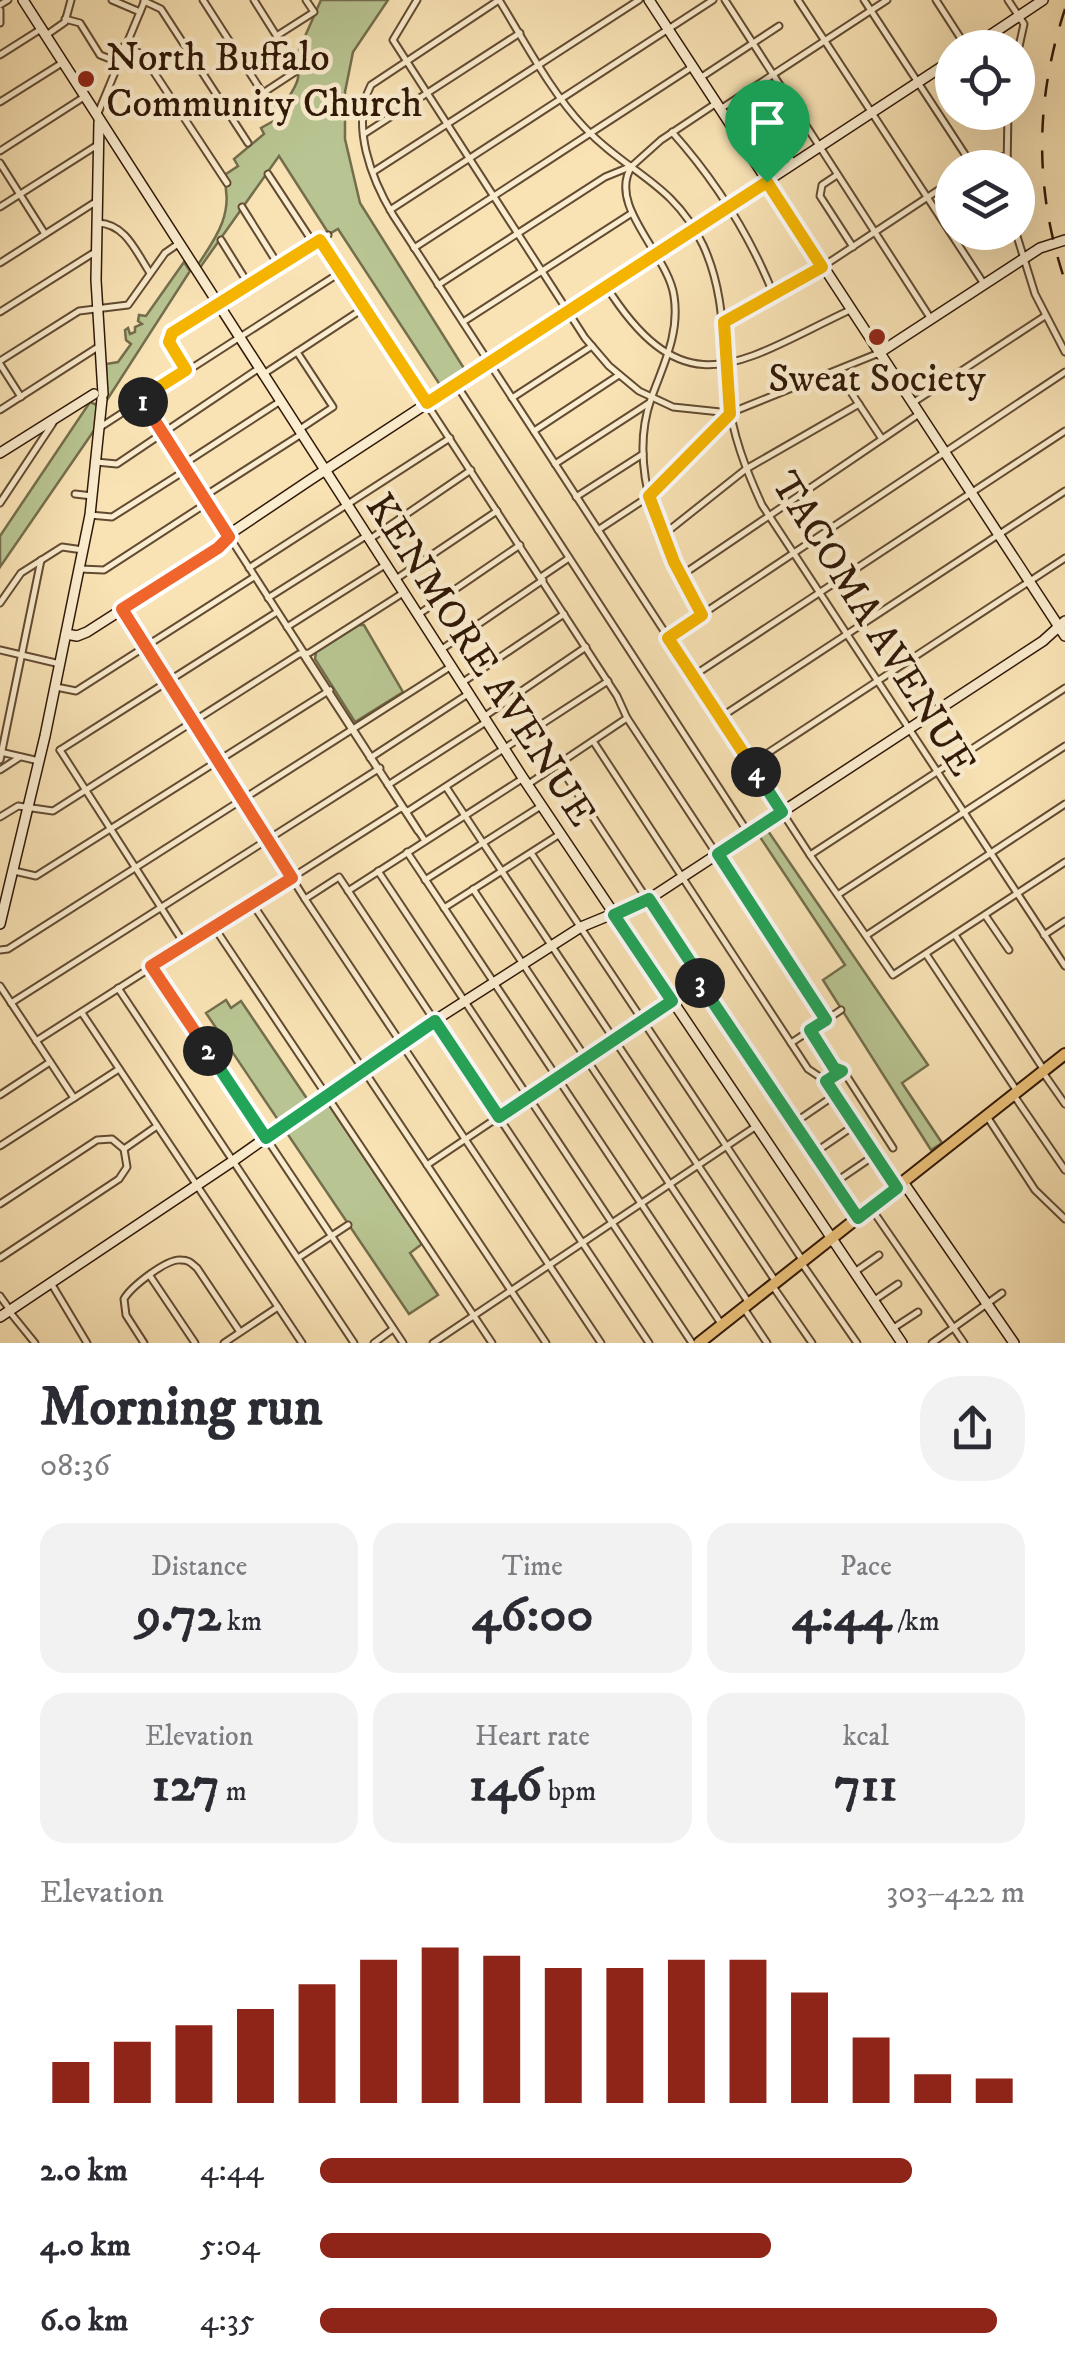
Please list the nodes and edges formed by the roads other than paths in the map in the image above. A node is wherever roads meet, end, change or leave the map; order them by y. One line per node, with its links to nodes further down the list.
1 (8, 0): 21 (street)
2 (22, 0): 32 (street, KENMORE AVENUE)
3 (70, 0): 25 (street)
4 (112, 0): 23 (street)
5 (144, 0): 23 (street); 62 (street)
6 (203, 0): 49 (street)
7 (254, 0): 34 (street)
8 (306, 0): 34 (street)
9 (417, 0): 39 (street)
10 (499, 0): 33 (street, TACOMA AVENUE); 39 (street)
11 (639, 0): 42 (street)
12 (649, 0): 28 (street)
13 (713, 0): 28 (street)
14 (724, 0): 36 (street)
15 (798, 0): 35 (street)
16 (864, 0): 22 (street)
17 (887, 0): 22 (street)
18 (936, 0): 29 (street)
19 (1008, 0): 24 (street)
20 (1043, 0): 24 (street)
21 (0, 8): 26 (street)
22 (871, 11): 35 (street); 47 (street)
23 (140, 12): 37 (street)
24 (1019, 16): 30 (street); 31 (street)
25 (66, 19): 32 (street); 40 (street)
26 (0, 23)
27 (779, 26): 36 (street)
28 (668, 30): 43 (street); 52 (street)
29 (957, 30)
30 (997, 30)
31 (1023, 30)
32 (43, 32): 38 (street); 41 (street, KENMORE AVENUE)
33 (520, 33): 42 (street, TACOMA AVENUE); 50 (street)
34 (277, 36): 49 (street)
35 (825, 41): 45 (street); 55 (street)
36 (752, 44): 45 (street); 46 (street)
37 (124, 46): 40 (street); 75 (street)
38 (0, 54)
39 (405, 60): 50 (street); 60 (street)
40 (118, 62): 56 (street)
41 (62, 63): 51 (street, KENMORE AVENUE); 53 (street)
42 (540, 64): 52 (street, TACOMA AVENUE); 58 (street)
43 (692, 67): 46 (street); 61 (street)
44 (935, 72): 47 (street)
45 (772, 75): 48 (street); 64 (street)
46 (700, 78): 54 (street)
47 (918, 83): 55 (street); 65 (street)
48 (747, 92): 54 (street); 69 (street)
49 (262, 93): 57 (street)
50 (427, 93): 58 (street); 60 (street)
51 (84, 98): 56 (street, KENMORE AVENUE); 66 (street)
52 (562, 98): 61 (street, TACOMA AVENUE); 67 (street)
53 (0, 102)
54 (718, 106): 59 (street); 74 (street)
55 (872, 113): 64 (street); 79 (street)
56 (99, 120): 63 (street); 95 (street, KENMORE AVENUE)
57 (280, 120)
58 (447, 124): 67 (street); 71 (street)
59 (672, 132): 70 (street); 81 (street)
60 (364, 134): 71 (street)
61 (592, 134): 70 (street, TACOMA AVENUE); 78 (street)
62 (248, 143)
63 (99, 144): 77 (street); 80 (street)
64 (819, 148): 69 (street); 73 (street)
65 (962, 150)
66 (0, 151)
67 (470, 159): 78 (street); 84 (street)
68 (0, 163): 77 (street)
69 (794, 164): 74 (street)
70 (632, 166): 85 (street); 87 (street, TACOMA AVENUE); 90 (street)
71 (372, 173): 84 (street)
72 (268, 174): 94 (street)
73 (837, 174): 88 (street); 96 (street)
74 (767, 182): 81 (street); 104 (street)
75 (227, 184)
76 (935, 193): 79 (street)
77 (20, 194): 82 (street); 89 (street)
78 (494, 196): 90 (street); 97 (street)
79 (928, 198): 88 (street); 109 (street)
80 (99, 199): 86 (street); 89 (street)
81 (728, 206): 87 (street); 112 (street)
82 (0, 207)
83 (242, 207): 103 (street)
84 (390, 210): 97 (street)
85 (632, 214): 100 (street); 105 (street)
86 (98, 223): 98 (street); 107 (street)
87 (694, 229): 100 (street); 122 (street, TACOMA AVENUE)
88 (874, 233): 96 (street); 120 (street)
89 (45, 234): 102 (street)
90 (518, 234): 105 (street); 110 (street)
91 (328, 235): 94 (street)
92 (221, 240): 108 (street)
93 (1065, 240): 101 (street)
94 (317, 242): 103 (street); 106 (street)
95 (178, 244): 107 (street); 113 (street, KENMORE AVENUE)
96 (853, 247): 104 (street)
97 (414, 248): 110 (street)
98 (97, 250): 115 (street); 118 (street)
99 (1022, 250): 101 (street)
100 (657, 252): 111 (street); 129 (street)
101 (1025, 257): 109 (street); 119 (street)
102 (0, 263)
103 (279, 266): 108 (street)
104 (822, 267): 112 (street); 116 (street)
105 (542, 271): 117 (street); 121 (street)
106 (341, 272): 114 (street); 123 (street)
107 (150, 274): 115 (street)
108 (250, 284): 113 (street)
109 (984, 284): 120 (street)
110 (438, 285): 121 (street)
111 (606, 286): 117 (street); 129 (street)
112 (774, 294): 122 (street)
113 (216, 305): 123 (street, KENMORE AVENUE); 133 (street)
114 (364, 308): 126 (street); 145 (street)
115 (98, 310): 124 (street); 131 (street)
116 (850, 310): 128 (street); 132 (street)
117 (568, 311): 125 (street); 130 (street)
118 (0, 312)
119 (1045, 316): 127 (street); 147 (street)
120 (931, 319): 128 (street)
121 (463, 322): 130 (street)
122 (724, 322): 132 (street, TACOMA AVENUE)
123 (238, 338): 133 (street); 135 (street, KENMORE AVENUE)
124 (100, 346): 139 (street); 140 (street)
125 (592, 346): 137 (street); 141 (street)
126 (297, 352): 135 (street); 155 (street)
127 (1065, 352)
128 (879, 353): 134 (street); 147 (street)
129 (668, 355): 132 (street); 143 (street)
130 (488, 362): 138 (street); 141 (street)
131 (0, 363): 140 (street)
132 (726, 365): 149 (street, TACOMA AVENUE)
133 (186, 370): 142 (street)
134 (837, 371): 146 (street); 149 (street)
135 (260, 372): 144 (street, KENMORE AVENUE); 156 (street)
136 (1065, 372): 159 (street)
137 (619, 376): 143 (street); 153 (street)
138 (456, 384): 145 (street); 188 (street)
139 (97, 395): 151 (street); 152 (street)
140 (21, 396): 148 (street)
141 (512, 398): 153 (street)
142 (142, 401): 152 (street); 156 (street)
143 (650, 401): 149 (street); 161 (street); 163 (street)
144 (279, 402): 155 (street, KENMORE AVENUE); 164 (street)
145 (427, 403): 157 (street); 167 (street)
146 (859, 404): 158 (street); 165 (street)
147 (912, 404): 150 (street)
148 (0, 410)
149 (730, 414): 165 (street, TACOMA AVENUE); 172 (street)
150 (919, 414): 158 (street); 159 (street)
151 (57, 417): 160 (street); 175 (street)
152 (100, 423): 162 (street)
153 (533, 431): 163 (street)
154 (1065, 431): 169 (street)
155 (299, 433): 167 (street, KENMORE AVENUE); 174 (street)
156 (162, 434): 162 (street); 164 (street)
157 (450, 438): 166 (street); 176 (street)
158 (882, 439): 179 (street)
159 (944, 452): 169 (street); 187 (street)
160 (0, 453)
161 (643, 454): 172 (street); 173 (street)
162 (96, 462): 171 (street)
163 (554, 464): 173 (street)
164 (184, 468): 174 (street); 178 (street)
165 (746, 469): 179 (street, TACOMA AVENUE); 181 (street)
166 (471, 470): 177 (street); 184 (street)
167 (323, 471): 176 (street, KENMORE AVENUE); 183 (street)
168 (1065, 491): 182 (street)
169 (971, 493): 182 (street); 199 (street)
170 (75, 494): 171 (street)
171 (92, 496): 178 (street)
172 (649, 496): 180 (street); 181 (street)
173 (576, 497): 180 (street)
174 (205, 500): 183 (street); 192 (street)
175 (0, 503)
176 (346, 506): 184 (street, KENMORE AVENUE); 193 (street)
177 (497, 510): 185 (street); 197 (street)
178 (90, 515): 186 (street)
179 (768, 516): 187 (street, TACOMA AVENUE); 195 (street)
180 (598, 530): 212 (street)
181 (663, 535): 195 (street)
182 (999, 535): 198 (street); 211 (street)
183 (229, 537): 193 (street); 203 (street)
184 (367, 538): 191 (street, KENMORE AVENUE); 201 (street)
185 (520, 545): 196 (street); 207 (street)
186 (83, 550): 190 (street); 192 (street)
187 (792, 552): 199 (street, TACOMA AVENUE); 206 (street)
188 (569, 558): 196 (street); 266 (street)
189 (1065, 558): 198 (street)
190 (42, 560): 202 (street); 218 (street)
191 (384, 565): 197 (street, KENMORE AVENUE); 208 (street)
192 (79, 568): 210 (street)
193 (249, 568): 194 (street)
194 (254, 576): 201 (street); 213 (street)
195 (681, 576): 206 (street)
196 (542, 579): 205 (street); 216 (street)
197 (394, 580): 200 (street, KENMORE AVENUE)
198 (1029, 581): 209 (street); 224 (street)
199 (819, 593): 211 (street, TACOMA AVENUE); 221 (street)
200 (403, 594): 207 (street, KENMORE AVENUE); 217 (street)
201 (268, 598): 204 (street)
202 (0, 603)
203 (122, 609): 210 (street); 213 (street)
204 (277, 612): 208 (street); 222 (street)
205 (564, 614): 214 (street); 225 (street)
206 (702, 615): 212 (street)
207 (417, 616): 216 (street, KENMORE AVENUE)
208 (287, 627): 217 (street)
209 (1063, 628): 234 (street)
210 (66, 634): 219 (street)
211 (846, 634): 224 (street, TACOMA AVENUE); 231 (street)
212 (668, 638): 221 (street)
213 (146, 646): 222 (street); 226 (street)
214 (586, 648): 223 (street); 232 (street)
215 (0, 650): 218 (street)
216 (440, 650): 220 (street, KENMORE AVENUE)
217 (304, 654): 228 (street); 233 (street)
218 (22, 656): 219 (street); 241 (street)
219 (60, 664): 226 (street)
220 (450, 666): 225 (street, KENMORE AVENUE); 235 (street)
221 (693, 676): 231 (street)
222 (168, 681): 233 (street); 239 (street)
223 (608, 681): 230 (street); 240 (street)
224 (877, 681): 234 (street, TACOMA AVENUE); 247 (street)
225 (461, 684): 229 (street, KENMORE AVENUE)
226 (55, 687): 237 (street)
227 (1065, 688): 250 (street)
228 (328, 691): 235 (street); 244 (street)
229 (468, 694): 232 (street, KENMORE AVENUE); 243 (street)
230 (627, 718): 236 (street); 273 (street)
231 (720, 718): 247 (street)
232 (485, 720): 240 (street, KENMORE AVENUE); 252 (street)
233 (194, 722): 244 (street); 254 (street)
234 (908, 729): 250 (street, TACOMA AVENUE); 260 (street)
235 (353, 730): 243 (street); 255 (street)
236 (593, 741): 246 (street); 280 (street)
237 (43, 744): 239 (street); 245 (street)
238 (1065, 746): 261 (street)
239 (60, 750): 254 (street)
240 (505, 750): 251 (street, KENMORE AVENUE); 253 (street)
241 (0, 755): 242 (street)
242 (20, 757): 245 (street); 249 (street)
243 (371, 757): 248 (street)
244 (219, 760): 255 (street); 264 (street)
245 (39, 761): 258 (street)
246 (558, 764): 251 (street); 289 (street)
247 (750, 764): 260 (street)
248 (378, 769): 252 (street); 267 (street)
249 (0, 770)
250 (937, 772): 261 (street, TACOMA AVENUE); 274 (street)
251 (525, 782): 257 (street, KENMORE AVENUE); 262 (street)
252 (388, 784): 259 (street)
253 (446, 787): 259 (street); 262 (street)
254 (86, 790): 258 (street); 264 (street)
255 (244, 800): 267 (street); 276 (street)
256 (1065, 804): 272 (street)
257 (542, 806): 265 (street, KENMORE AVENUE); 269 (street)
258 (29, 807): 263 (street); 277 (street)
259 (405, 810): 268 (street); 281 (street)
260 (782, 812): 266 (street); 274 (street)
261 (964, 813): 272 (street, TACOMA AVENUE); 286 (street)
262 (464, 815): 268 (street); 269 (street)
263 (0, 816)
264 (111, 829): 276 (street); 277 (street)
265 (560, 834): 271 (street); 293 (street, KENMORE AVENUE)
266 (749, 834): 273 (street)
267 (268, 838): 281 (street); 291 (street)
268 (425, 841): 270 (street)
269 (483, 843): 279 (street); 282 (street)
270 (406, 852): 278 (street); 282 (street)
271 (531, 853): 279 (street); 298 (street)
272 (991, 853): 287 (street, TACOMA AVENUE); 300 (street)
273 (718, 854): 280 (street); 319 (street)
274 (810, 855): 286 (street)
275 (1065, 862): 287 (street)
276 (136, 868): 291 (street); 304 (street)
277 (14, 871): 285 (street)
278 (378, 871): 284 (street); 315 (street)
279 (502, 871): 283 (street); 303 (street)
280 (684, 877): 289 (street); 325 (street)
281 (292, 878): 288 (street); 290 (street)
282 (425, 880): 292 (street)
283 (473, 889): 292 (street); 307 (street)
284 (348, 891): 288 (street); 320 (street)
285 (5, 892): 296 (street)
286 (839, 894): 300 (street)
287 (1018, 894): 294 (street); 301 (street, TACOMA AVENUE)
288 (305, 899): 324 (street)
289 (649, 899): 293 (street); 344 (street)
290 (252, 903): 297 (street); 329 (street)
291 (160, 907): 302 (street); 314 (street)
292 (444, 908): 310 (street)
293 (614, 915): 298 (street); 313 (street, KENMORE AVENUE)
294 (985, 915): 299 (street); 305 (street)
295 (1065, 921): 301 (street)
296 (0, 924)
297 (214, 926): 302 (street); 336 (street)
298 (581, 928): 303 (street); 318 (street)
299 (955, 934): 306 (street); 332 (street)
300 (866, 935): 306 (street)
301 (1044, 935): 309 (street, TACOMA AVENUE)
302 (185, 945): 308 (street)
303 (552, 946): 307 (street); 323 (street)
304 (0, 950)
305 (1009, 950)
306 (926, 954): 335 (street)
307 (523, 964): 310 (street); 327 (street)
308 (151, 966): 312 (street); 348 (street)
309 (1065, 966)
310 (494, 983): 315 (street); 333 (street)
311 (0, 986): 314 (street)
312 (118, 988): 317 (street); 356 (street)
313 (672, 1001): 318 (street); 347 (street, KENMORE AVENUE)
314 (11, 1002): 322 (street)
315 (465, 1002): 320 (street); 339 (street)
316 (841, 1010): 319 (street)
317 (81, 1012): 322 (street); 330 (street)
318 (643, 1020): 323 (street); 351 (street)
319 (826, 1020): 321 (street)
320 (435, 1021): 324 (street); 343 (street)
321 (810, 1030): 325 (street); 331 (street)
322 (36, 1040): 328 (street)
323 (614, 1040): 327 (street); 358 (street)
324 (401, 1042): 329 (street); 349 (street)
325 (791, 1042): 334 (street)
326 (1065, 1054): 332 (main road)
327 (586, 1059): 333 (street); 361 (street)
328 (50, 1062): 337 (street); 340 (street)
329 (362, 1068): 336 (street); 357 (street)
330 (119, 1069): 340 (street); 346 (street)
331 (842, 1071): 334 (street); 352 (street)
332 (1044, 1071): 335 (main road); 341 (street)
333 (557, 1078): 339 (street); 365 (street)
334 (826, 1081): 338 (street)
335 (1015, 1092): 342 (main road); 359 (street)
336 (326, 1094): 348 (street); 393 (street)
337 (0, 1095)
338 (835, 1095): 344 (street); 345 (street)
339 (528, 1097): 343 (street); 369 (street)
340 (74, 1098): 350 (street)
341 (1065, 1104)
342 (986, 1115): 363 (main road); 368 (street)
343 (499, 1117): 349 (street); 373 (street)
344 (794, 1123): 354 (street)
345 (855, 1125): 354 (street); 355 (street)
346 (157, 1126): 353 (street); 362 (street)
347 (755, 1128): 351 (street); 372 (street, KENMORE AVENUE)
348 (266, 1138): 356 (street); 371 (street)
349 (466, 1139): 357 (street); 378 (street)
350 (0, 1146)
351 (727, 1146): 358 (street); 377 (street)
352 (893, 1148)
353 (124, 1149): 364 (street); 375 (street)
354 (814, 1153): 360 (street)
355 (875, 1155): 360 (street); 363 (street)
356 (233, 1161): 362 (street); 376 (street)
357 (427, 1165): 384 (street)
358 (698, 1166): 361 (street); 382 (street)
359 (1065, 1170)
360 (834, 1183): 367 (street)
361 (669, 1184): 365 (street); 389 (street)
362 (197, 1185): 381 (street); 390 (street)
363 (900, 1185): 366 (main road); 388 (street)
364 (0, 1204)
365 (641, 1204): 369 (street); 394 (street)
366 (871, 1208): 367 (main road); 395 (street)
367 (858, 1218): 372 (main road)
368 (1065, 1219)
369 (612, 1223): 373 (street); 399 (street)
370 (348, 1225): 371 (street)
371 (331, 1236): 376 (street); 397 (street)
372 (830, 1240): 377 (main road); 379 (street, KENMORE AVENUE)
373 (582, 1243): 378 (street); 413 (street)
374 (879, 1255): 379 (street)
375 (0, 1258)
376 (298, 1258): 406 (street)
377 (802, 1262): 382 (main road); 416 (street)
378 (549, 1265): 384 (street); 412 (street)
379 (854, 1273): 387 (street, KENMORE AVENUE)
380 (150, 1276): 398 (street); 402 (street); 403 (street)
381 (51, 1283): 392 (street); 401 (street)
382 (774, 1284): 389 (main road); 415 (street)
383 (898, 1284): 387 (street)
384 (511, 1291): 393 (street); 411 (street)
385 (1002, 1293): 388 (street)
386 (0, 1296): 392 (street)
387 (873, 1301): 396 (street, KENMORE AVENUE)
388 (986, 1303): 395 (street); 420 (street)
389 (746, 1306): 394 (main road); 414 (street)
390 (278, 1307): 398 (street); 405 (street)
391 (918, 1312): 396 (street)
392 (6, 1313): 400 (street)
393 (474, 1316): 409 (street); 410 (street)
394 (722, 1325): 399 (main road)
395 (953, 1327): 418 (street); 419 (street)
396 (892, 1329): 417 (street, KENMORE AVENUE)
397 (394, 1330): 407 (street); 408 (street)
398 (240, 1332): 404 (street)
399 (702, 1342)
400 (36, 1343)
401 (87, 1343)
402 (144, 1343)
403 (195, 1343)
404 (224, 1343)
405 (302, 1343)
406 (354, 1343)
407 (374, 1343)
408 (402, 1343)
409 (433, 1343)
410 (492, 1343)
411 (546, 1343)
412 (601, 1343)
413 (649, 1343)
414 (767, 1343)
415 (812, 1343)
416 (857, 1343)
417 (902, 1343)
418 (932, 1343)
419 (964, 1343)
420 (1014, 1343)

